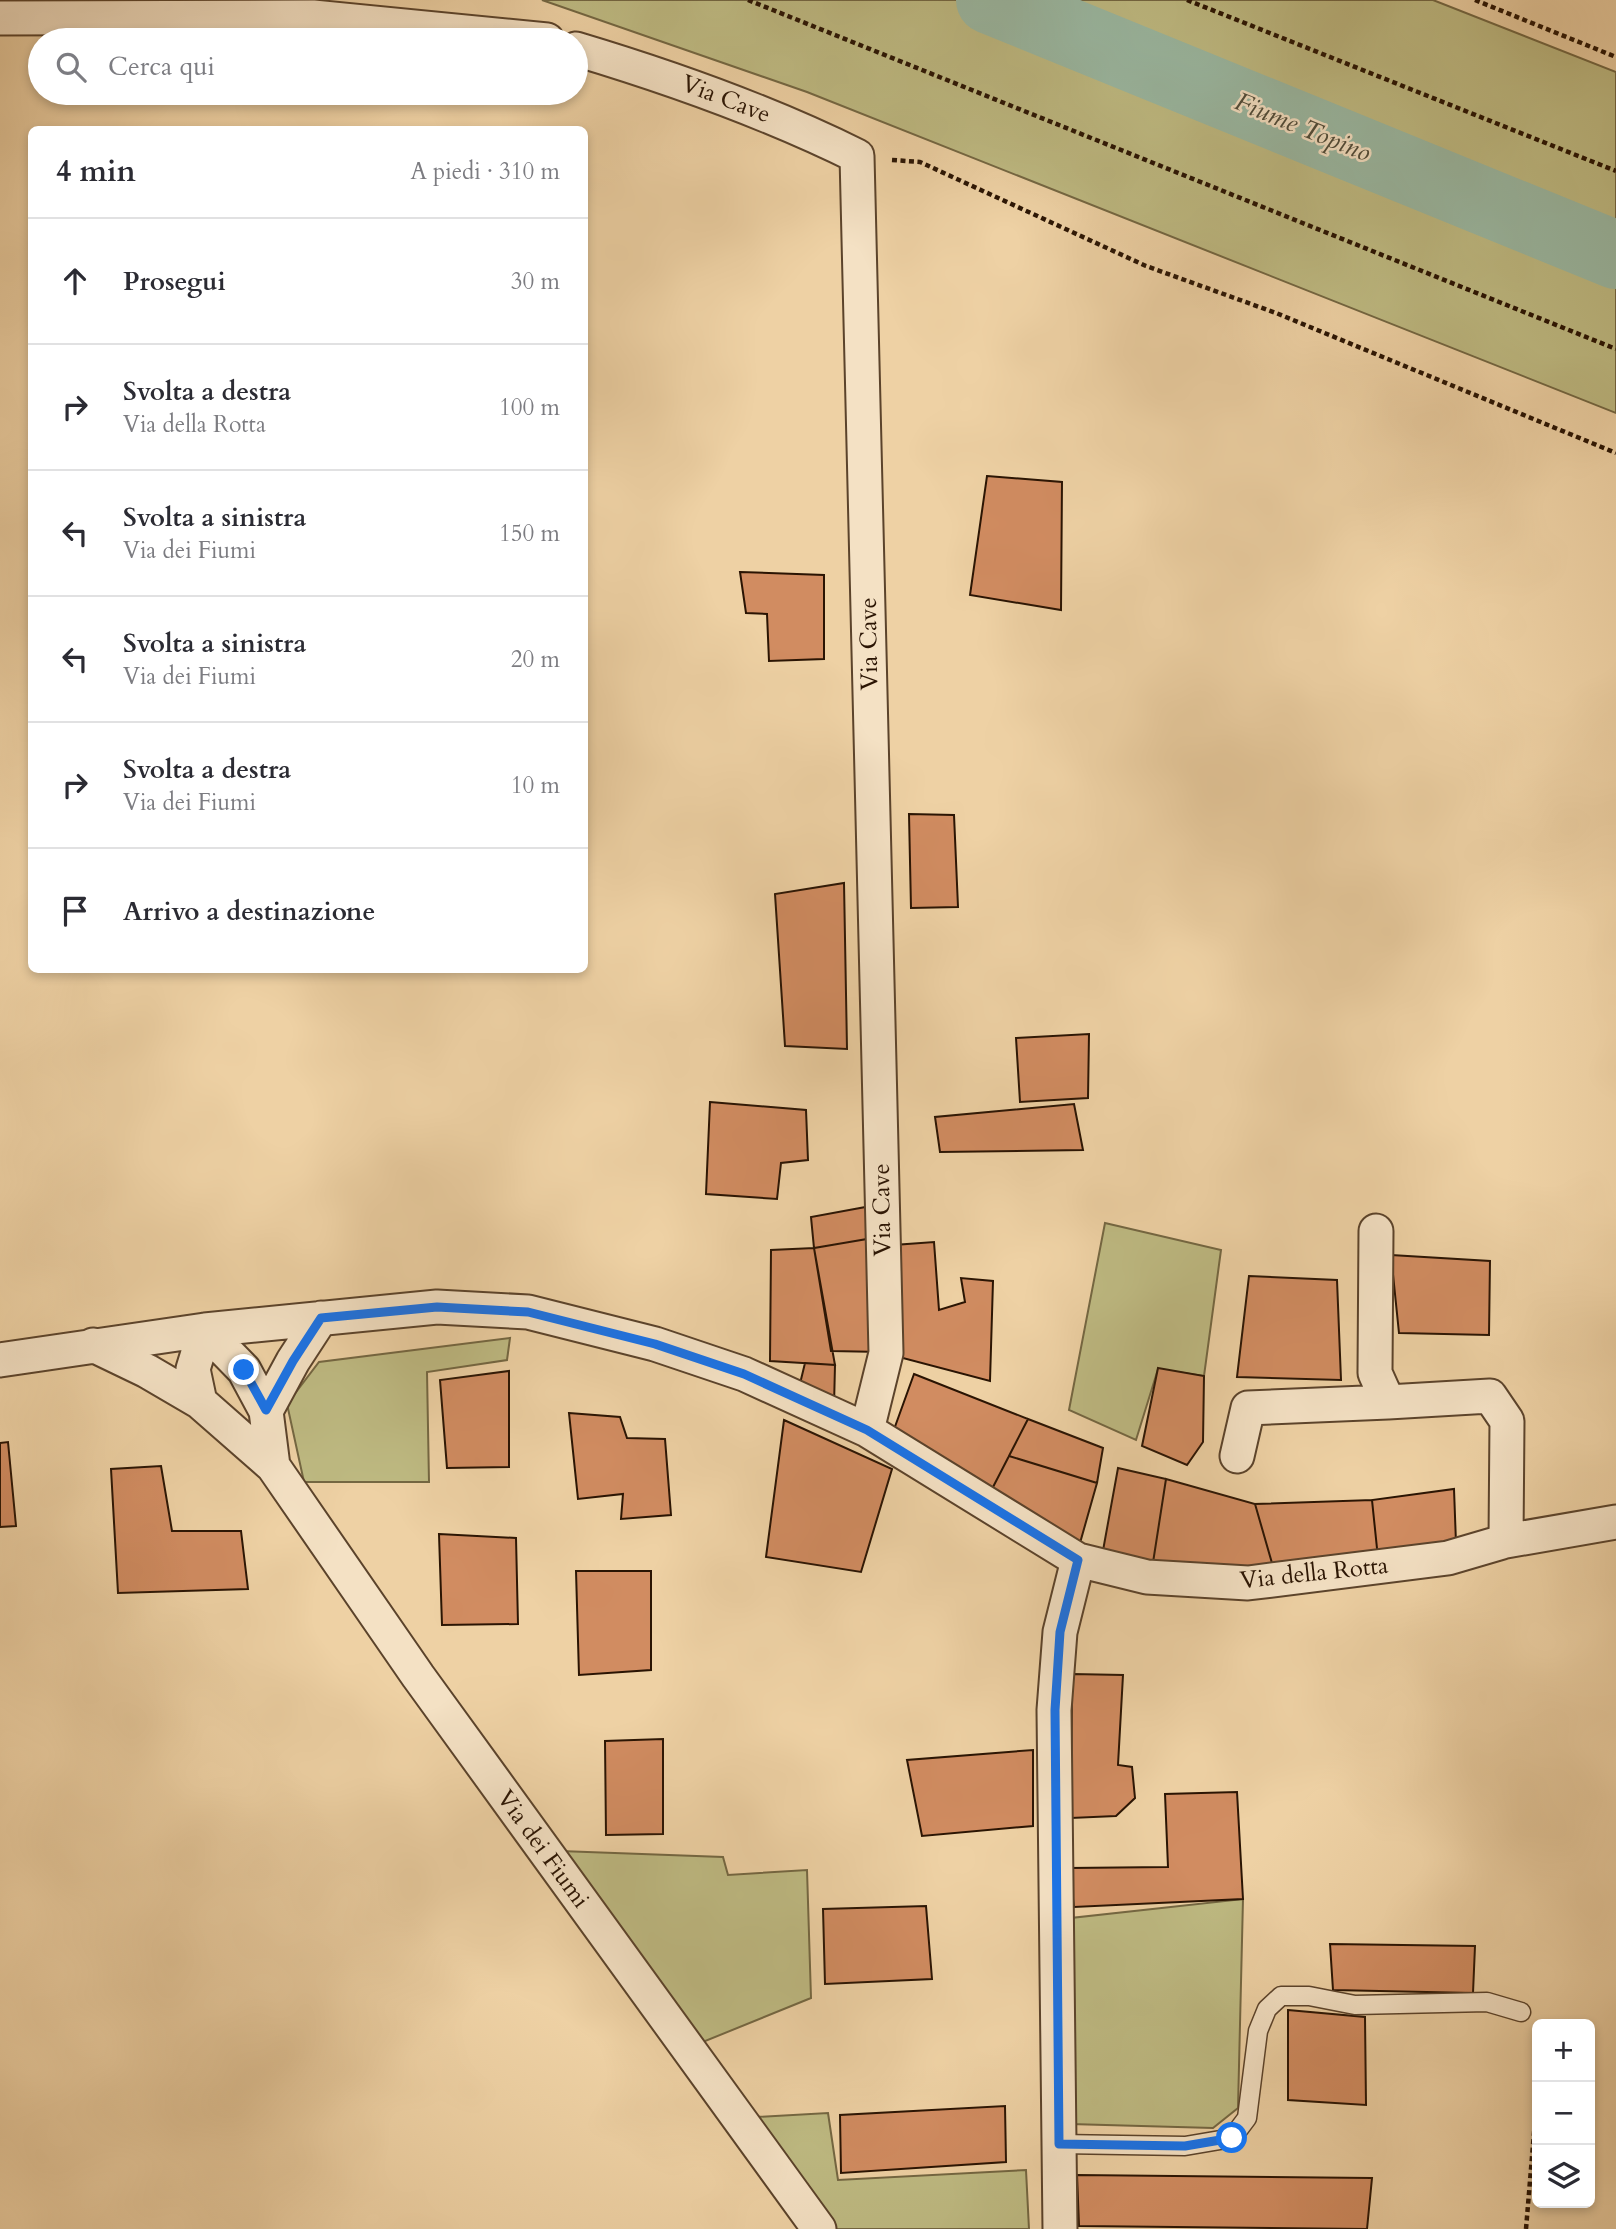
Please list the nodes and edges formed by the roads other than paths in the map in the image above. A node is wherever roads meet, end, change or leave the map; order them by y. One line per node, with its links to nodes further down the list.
1 (0, 18): 2 (street)
2 (425, 28)
3 (588, 53): 12 (street, Via Cave)
4 (1376, 1231): 10 (street)
5 (321, 1318): 6 (street); 11 (street); 12 (street)
6 (205, 1330): 7 (street); 9 (street); 11 (street, Via dei Fiumi)
7 (93, 1345): 8 (street); 9 (street, Via dei Fiumi)
8 (0, 1360)
9 (200, 1402): 14 (street, Via dei Fiumi)
10 (1388, 1402): 13 (street); 16 (street)
11 (266, 1410): 14 (street, Via dei Fiumi)
12 (867, 1430): 17 (street)
13 (1237, 1456)
14 (273, 1465): 20 (street, Via dei Fiumi)
15 (1616, 1522): 16 (street, Via della Rotta)
16 (1506, 1541): 17 (street, Via della Rotta)
17 (1078, 1560): 19 (street)
18 (1521, 2012): 19 (lane)
19 (1059, 2144): 21 (street)
20 (819, 2229)
21 (1060, 2229)

